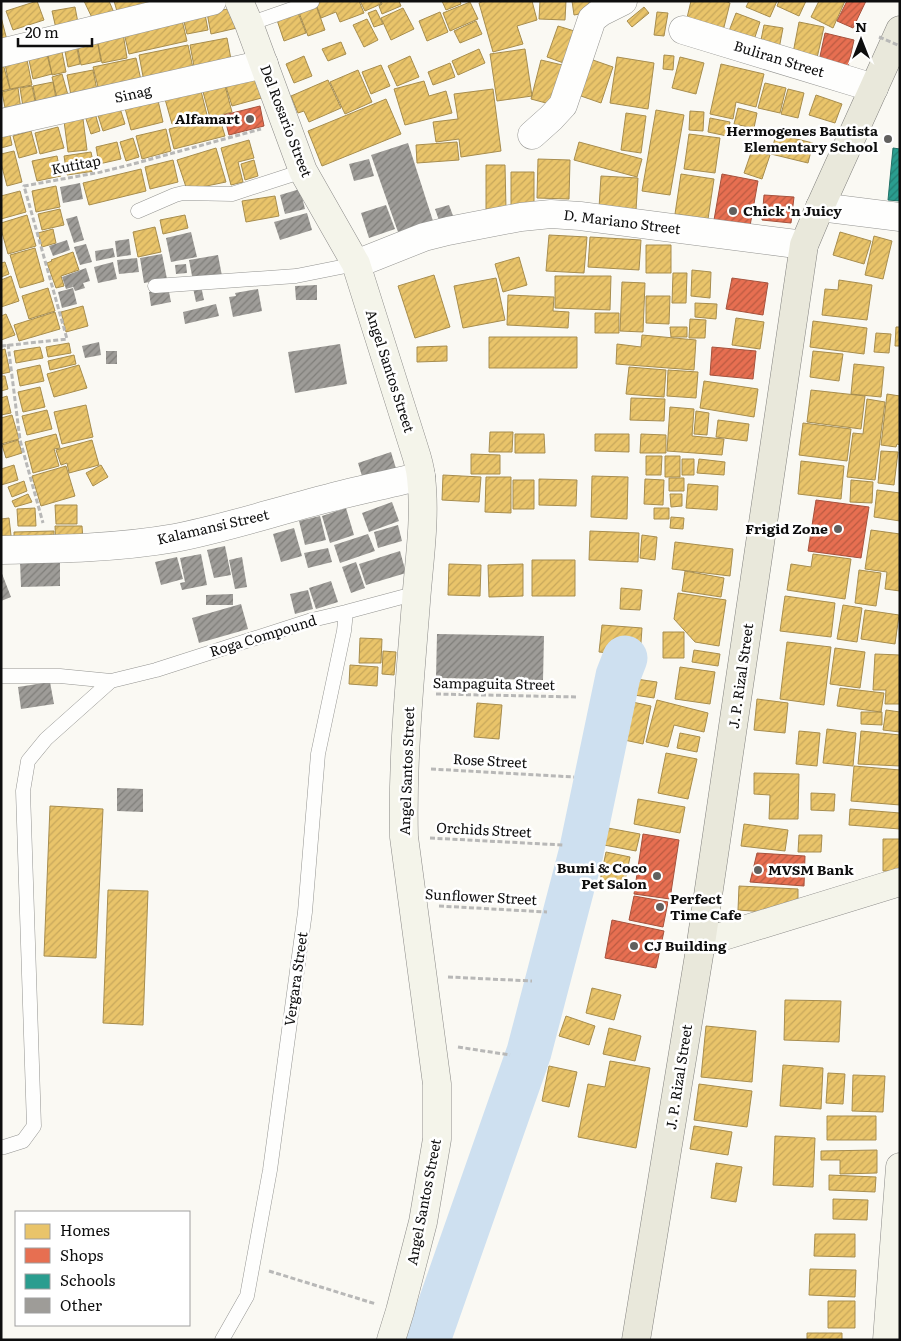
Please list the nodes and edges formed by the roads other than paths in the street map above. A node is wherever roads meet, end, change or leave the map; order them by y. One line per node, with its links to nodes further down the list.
1 (212, 1): 7 (street)
2 (623, 1): 11 (street)
3 (312, 2): 4 (lane)
4 (244, 12): 8 (street, Del Rosario Street)
5 (683, 30): 9 (street, Buliran Street)
6 (889, 33): 9 (main road, J. P. Rizal Street)
7 (1, 53)
8 (264, 64): 10 (street, Sinag); 12 (street, Del Rosario Street)
9 (874, 88): 13 (main road, J. P. Rizal Street)
10 (1, 123)
11 (532, 135)
12 (303, 171): 14 (lane); 17 (street, Del Rosario Street)
13 (820, 207): 15 (street); 16 (main road, J. P. Rizal Street)
14 (138, 211)
15 (900, 217)
16 (804, 245): 17 (street, D. Mariano Street); 26 (main road, J. P. Rizal Street)
17 (356, 264): 18 (lane); 19 (street, Angel Santos Street)
18 (155, 286)
19 (421, 476): 20 (street, Kalamansi Street); 21 (street, Angel Santos Street)
20 (1, 550)
21 (417, 593): 22 (lane, Roga Compound); 30 (street, Angel Santos Street)
22 (346, 612): 24 (lane, Roga Compound); 29 (lane, Vergara Street)
23 (1, 676): 24 (lane)
24 (111, 681): 27 (lane)
25 (900, 882): 26 (street)
26 (701, 943): 31 (main road, J. P. Rizal Street)
27 (1, 1147)
28 (900, 1167): 32 (street)
29 (222, 1340)
30 (391, 1340)
31 (636, 1340)
32 (887, 1340)

